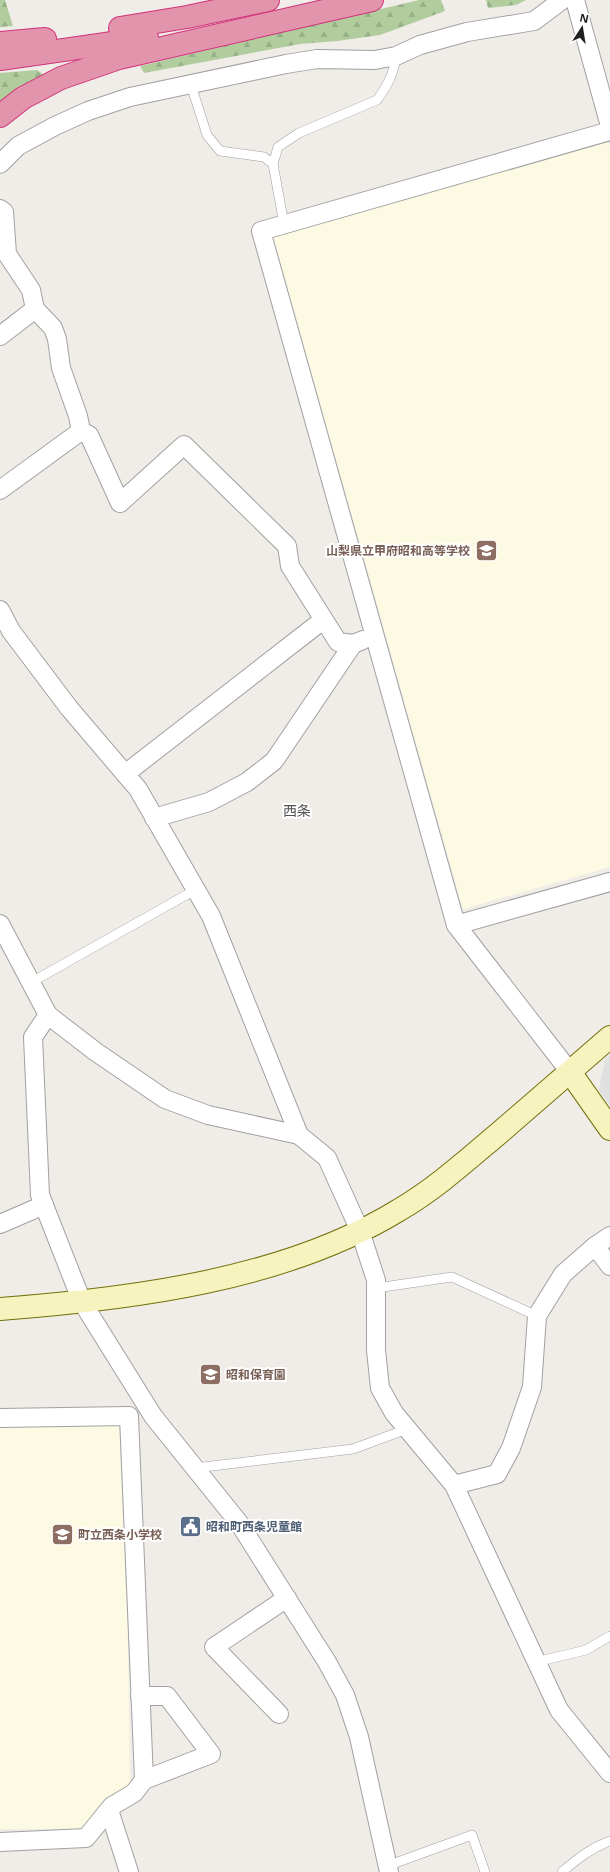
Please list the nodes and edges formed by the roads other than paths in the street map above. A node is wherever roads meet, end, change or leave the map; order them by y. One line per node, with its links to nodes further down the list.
1 (197, 0): 2 (highway)
2 (267, 0): 7 (highway)
3 (372, 0): 6 (highway)
4 (562, 0): 8 (street)
5 (575, 0): 12 (street)
6 (316, 13): 9 (highway); 11 (highway)
7 (0, 43)
8 (396, 56): 10 (street); 15 (lane)
9 (0, 59)
10 (191, 85): 14 (street); 15 (lane)
11 (0, 116)
12 (610, 126)
13 (610, 131): 17 (street)
14 (0, 164)
15 (273, 164): 17 (lane)
16 (0, 209): 18 (street)
17 (284, 224): 24 (street)
18 (35, 309): 19 (street); 20 (street)
19 (0, 336)
20 (81, 431): 21 (street); 23 (street)
21 (0, 490)
22 (0, 610): 26 (street)
23 (323, 620): 25 (street); 26 (street)
24 (374, 636): 25 (street); 31 (street)
25 (353, 644): 27 (street)
26 (125, 774): 27 (street)
27 (154, 818): 29 (street)
28 (610, 882): 31 (street)
29 (195, 890): 32 (lane); 37 (street)
30 (0, 924): 32 (street)
31 (456, 925): 35 (street)
32 (30, 983): 33 (street)
33 (48, 1016): 37 (street); 38 (street)
34 (610, 1037): 35 (street)
35 (570, 1072): 36 (street); 40 (street)
36 (610, 1128)
37 (299, 1135): 40 (street)
38 (44, 1205): 39 (street); 45 (street)
39 (0, 1224)
40 (360, 1231): 44 (street); 45 (street)
41 (610, 1236): 42 (street)
42 (595, 1246): 43 (street); 47 (street)
43 (610, 1266)
44 (376, 1288): 47 (lane); 49 (street)
45 (82, 1302): 46 (street); 50 (street)
46 (0, 1309)
47 (537, 1316): 51 (street)
48 (0, 1418): 55 (street)
49 (407, 1429): 50 (lane); 51 (street)
50 (196, 1468): 52 (street)
51 (454, 1485): 54 (street)
52 (286, 1598): 56 (street); 62 (street)
53 (610, 1636): 54 (lane)
54 (536, 1662): 57 (street)
55 (140, 1696): 58 (street); 58 (street)
56 (279, 1714)
57 (610, 1773)
58 (144, 1780): 59 (street)
59 (109, 1810): 61 (street); 63 (street)
60 (610, 1841): 65 (lane)
61 (0, 1842)
62 (388, 1869): 64 (lane)
63 (129, 1872)
64 (485, 1872)
65 (562, 1872)

